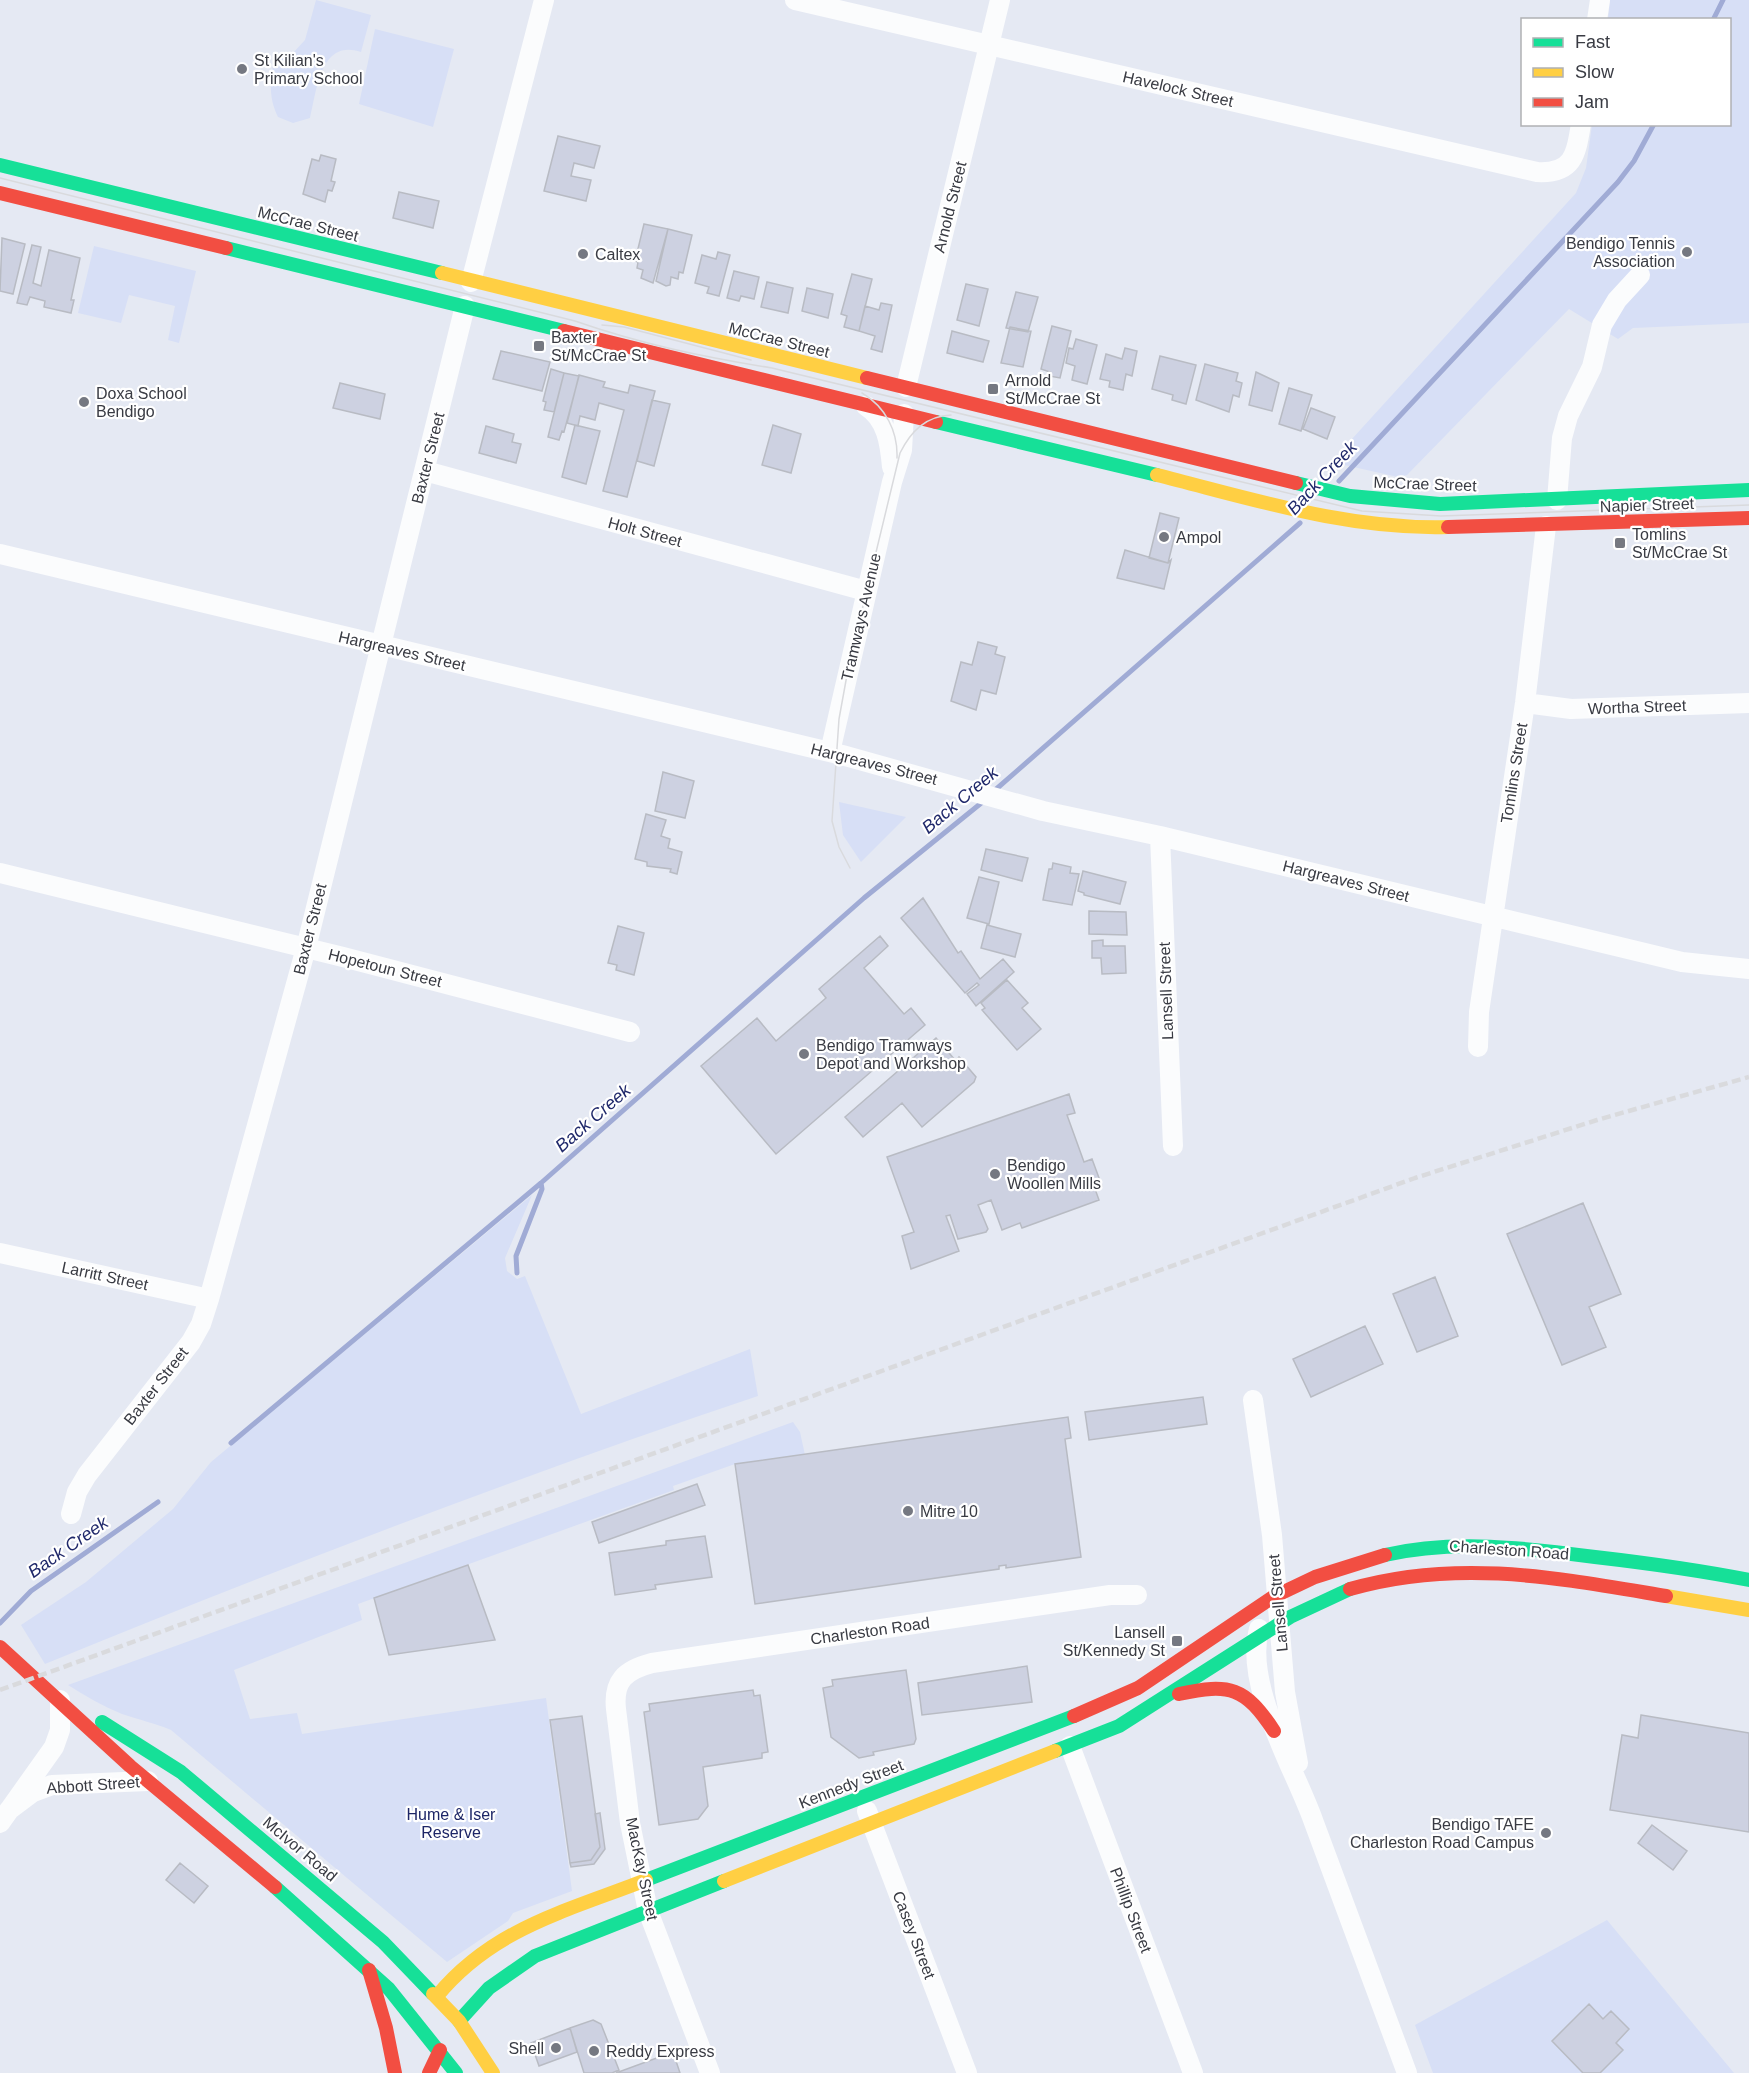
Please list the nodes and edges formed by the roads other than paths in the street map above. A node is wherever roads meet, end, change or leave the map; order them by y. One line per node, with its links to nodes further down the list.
1 (544, 0): 11 (street)
2 (795, 0): 6 (street, Havelock Street)
3 (1000, 0): 6 (street, Arnold Street)
4 (1600, 0): 5 (street)
5 (1597, 18)
6 (989, 45): 7 (street, Havelock Street); 13 (street, Arnold Street)
7 (1581, 126)
8 (0, 165): 11 (main road, McCrae Street)
9 (0, 193): 12 (main road)
10 (1640, 275): 19 (street)
11 (471, 282): 12 (main road); 13 (main road, McCrae Street)
12 (465, 306): 14 (main road); 16 (street, Baxter Street)
13 (906, 387): 15 (main road, Arnold Street); 19 (main road, McCrae Street)
14 (856, 401): 15 (main road); 17 (street, Tramways Avenue)
15 (904, 414): 17 (street, Tramways Avenue); 21 (main road)
16 (425, 471): 23 (street, Holt Street); 24 (street, Baxter Street)
17 (892, 482): 23 (street, Tramways Avenue)
18 (1749, 490): 19 (main road, Napier Street)
19 (1557, 500): 21 (main road, Tomlins Street)
20 (1749, 518): 21 (main road, Napier Street)
21 (1546, 526): 25 (street, Tomlins Street)
22 (0, 554): 24 (street, Hargreaves Street)
23 (866, 591): 27 (street, Tramways Avenue)
24 (381, 647): 27 (street, Hargreaves Street); 31 (street, Baxter Street)
25 (1525, 703): 26 (street, Wortha Street); 30 (street, Tomlins Street)
26 (1749, 703)
27 (830, 752): 28 (street, Hargreaves Street)
28 (1160, 836): 30 (street, Hargreaves Street); 35 (street, Lansell Street)
29 (0, 873): 31 (street, Hopetoun Street)
30 (1492, 917): 32 (street, Hargreaves Street); 34 (street, Tomlins Street)
31 (306, 948): 33 (street, Hopetoun Street); 37 (street, Baxter Street)
32 (1749, 969)
33 (630, 1032)
34 (1478, 1047)
35 (1173, 1146)
36 (0, 1253): 37 (street, Larritt Street)
37 (209, 1299): 39 (street, Baxter Street)
38 (1253, 1400): 42 (street, Lansell Street)
39 (71, 1514)
40 (1749, 1580): 42 (main road, Charleston Road)
41 (1137, 1595): 47 (street, Charleston Road)
42 (1271, 1598): 44 (street, Lansell Street); 45 (street, Lansell Street); 53 (main road, Kennedy Street)
43 (1749, 1610): 44 (main road, Charleston Road)
44 (1280, 1623): 45 (main road); 54 (street, Lansell Street)
45 (1257, 1635): 49 (main road); 50 (street, Lansell Street)
46 (2, 1649): 48 (main road, McIvor Road)
47 (615, 1691): 57 (street, MacKay Street)
48 (55, 1695): 52 (main road, McIvor Road); 55 (street, Abbott Street); 60 (main road, McIvor Road)
49 (1171, 1696): 50 (main road); 51 (main road)
50 (1274, 1731): 54 (street, Lansell Street)
51 (1070, 1746): 56 (main road); 70 (street, Phillip Street)
52 (148, 1781): 55 (street, Abbott Street); 59 (main road, McIvor Road)
53 (862, 1797): 56 (street, Casey Street); 57 (main road, Kennedy Street)
54 (1307, 1804): 71 (street, Lansell Street)
55 (5, 1816)
56 (870, 1821): 58 (main road); 69 (street, Casey Street)
57 (642, 1881): 58 (street, MacKay Street); 60 (main road, Kennedy Street)
58 (648, 1911): 62 (main road); 68 (street, MacKay Street)
59 (369, 1970): 61 (main road, McIvor Road); 64 (main road)
60 (437, 1996): 61 (main road, Kennedy Street); 62 (main road, McIvor Road)
61 (420, 2025): 62 (main road, McIvor Road); 63 (main road, Kennedy Street)
62 (449, 2035): 65 (main road); 66 (main road, McIvor Road); 67 (main road, McIvor Road)
63 (414, 2040)
64 (402, 2070)
65 (429, 2073)
66 (456, 2073)
67 (493, 2073)
68 (710, 2073)
69 (967, 2073)
70 (1193, 2073)
71 (1407, 2073)

